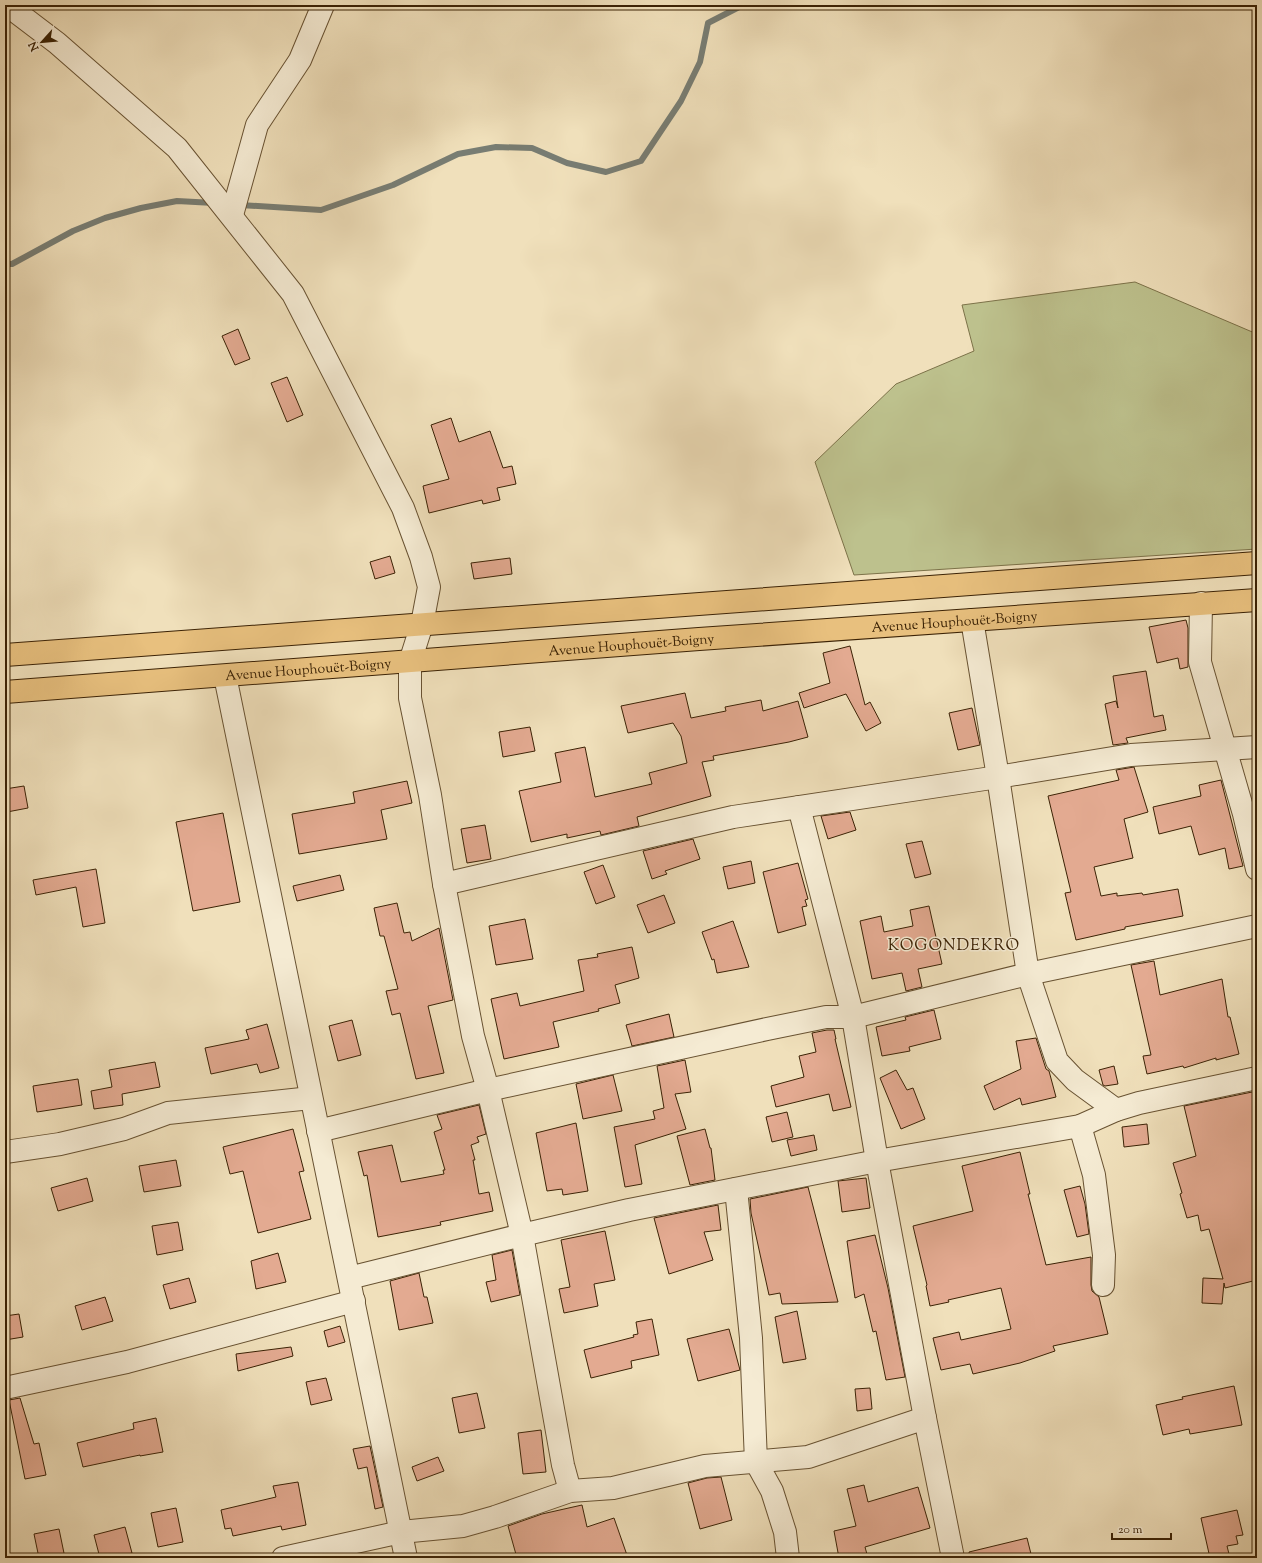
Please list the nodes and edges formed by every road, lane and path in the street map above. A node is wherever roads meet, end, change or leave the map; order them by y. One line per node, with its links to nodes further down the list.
1 (7, 5): 3 (street)
2 (323, 5): 3 (street)
3 (232, 215): 8 (street)
4 (1257, 563): 8 (highway)
5 (1257, 600): 6 (highway, Avenue Houphouët-Boigny)
6 (1201, 603): 7 (highway, Avenue Houphouët-Boigny); 14 (street)
7 (972, 620): 10 (highway, Avenue Houphouët-Boigny); 15 (street)
8 (422, 624): 9 (highway); 10 (street)
9 (5, 655)
10 (410, 662): 11 (highway, Avenue Houphouët-Boigny); 18 (street)
11 (225, 676): 12 (highway, Avenue Houphouët-Boigny); 24 (street)
12 (5, 692)
13 (1257, 747): 14 (street)
14 (1226, 750): 15 (street); 17 (street)
15 (998, 777): 16 (street); 20 (street)
16 (799, 807): 18 (street); 21 (street)
17 (1257, 869)
18 (444, 884): 23 (street)
19 (1257, 926): 20 (street)
20 (1028, 974): 21 (street); 25 (street)
21 (853, 1016): 23 (street); 29 (street)
22 (1257, 1078): 25 (street)
23 (488, 1090): 27 (street); 31 (street)
24 (311, 1098): 27 (street); 28 (street)
25 (1116, 1110): 26 (street)
26 (1080, 1126): 29 (street); 33 (street)
27 (318, 1131): 32 (street)
28 (5, 1152)
29 (877, 1161): 30 (street); 36 (street)
30 (736, 1189): 31 (street); 37 (street)
31 (522, 1235): 32 (street); 38 (street)
32 (349, 1278): 34 (street)
33 (1103, 1285)
34 (354, 1302): 35 (street); 39 (street)
35 (5, 1388)
36 (925, 1418): 37 (street); 43 (street)
37 (756, 1462): 38 (street); 42 (street)
38 (570, 1491): 39 (street)
39 (401, 1532): 40 (street); 41 (street)
40 (283, 1558)
41 (406, 1558)
42 (788, 1558)
43 (953, 1558)

